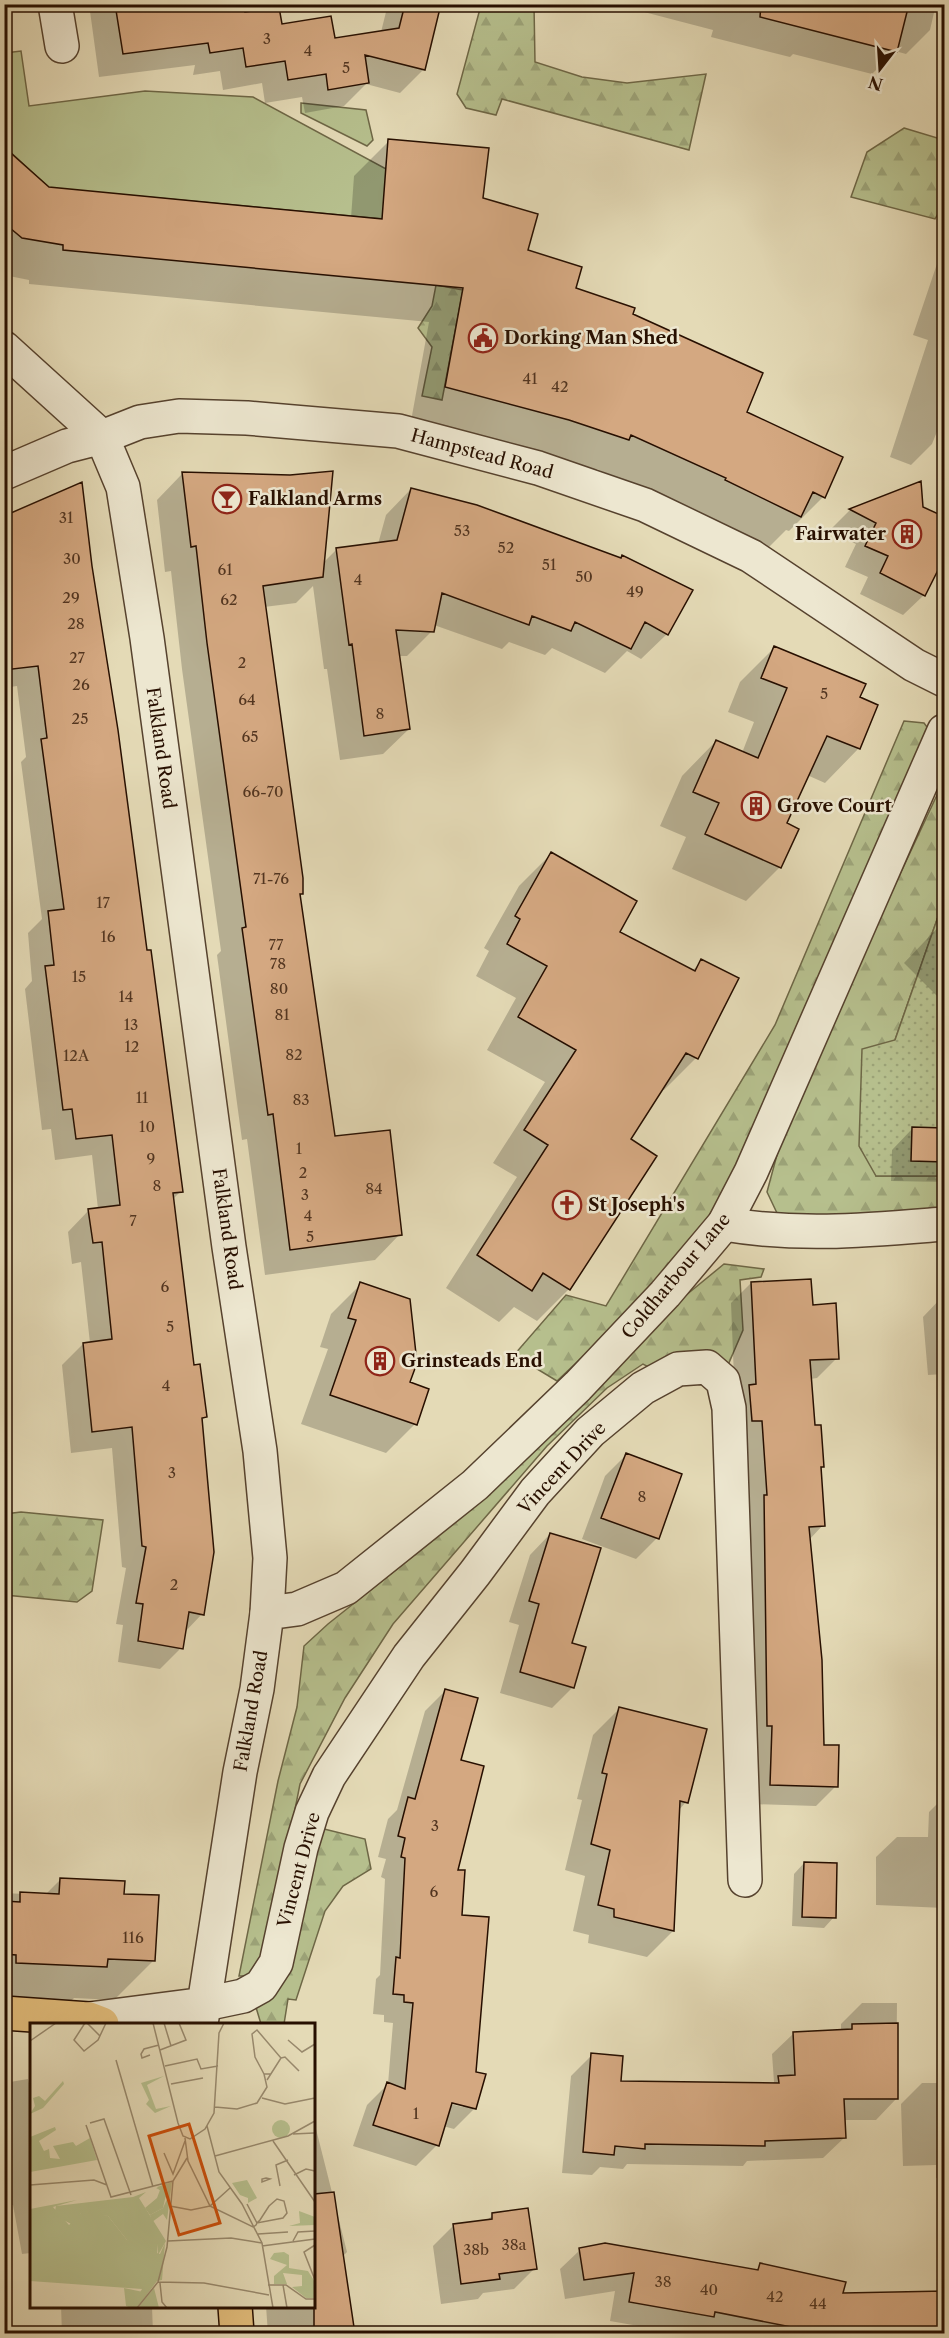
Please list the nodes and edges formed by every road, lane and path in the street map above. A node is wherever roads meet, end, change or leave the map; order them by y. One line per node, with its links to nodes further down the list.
1 (56, 4): 2 (street)
2 (62, 46)
3 (4, 348): 4 (street)
4 (102, 437): 5 (street, Hampstead Road); 6 (street, Hampstead Road); 10 (street, Falkland Road)
5 (4, 473)
6 (945, 680)
7 (945, 730): 8 (street, Coldharbour Lane)
8 (724, 1224): 9 (street); 10 (street, Coldharbour Lane)
9 (945, 1224)
10 (267, 1613): 13 (street, Falkland Road)
11 (745, 1880): 13 (street, Vincent Drive)
12 (4, 2013): 14 (main road)
13 (203, 2014): 14 (street, Vincent Drive)
14 (95, 2022)
15 (235, 2308): 16 (main road)
16 (237, 2334)

